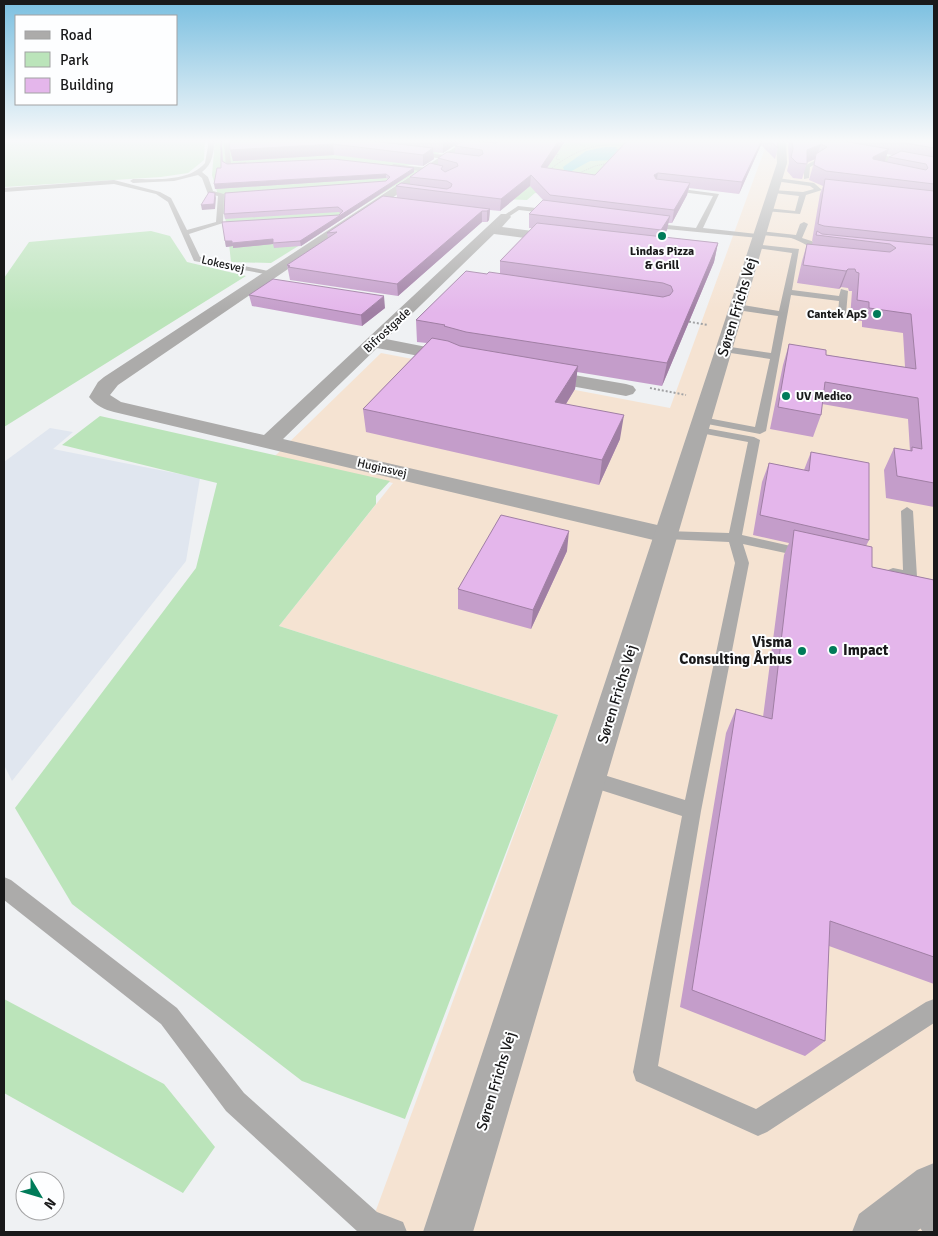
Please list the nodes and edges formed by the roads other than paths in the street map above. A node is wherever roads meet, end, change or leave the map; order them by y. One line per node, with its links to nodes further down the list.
1 (167, 198): 17 (lane, Lokesvej)
2 (221, 198): 12 (lane)
3 (393, 198): 23 (street, Lokesvej)
4 (715, 198): 16 (lane)
5 (754, 198): 16 (lane)
6 (775, 198): 29 (street, Søren Frichs Vej)
7 (783, 198): 21 (lane)
8 (785, 198): 18 (lane)
9 (563, 213): 10 (lane)
10 (505, 217): 11 (street, Bifrostgade)
11 (489, 222): 19 (street); 26 (street, Bifrostgade)
12 (219, 223): 13 (lane); 17 (lane)
13 (228, 223)
14 (639, 223): 16 (lane)
15 (804, 224): 18 (lane)
16 (698, 230)
17 (184, 233): 23 (lane, Lokesvej)
18 (799, 237): 20 (lane)
19 (578, 241)
20 (837, 249)
21 (795, 255): 22 (lane); 24 (lane)
22 (805, 256)
23 (272, 280): 35 (street, Lokesvej)
24 (788, 292): 27 (lane); 28 (lane)
25 (394, 302): 26 (street)
26 (413, 306): 30 (street, Bifrostgade)
27 (784, 314): 29 (lane); 31 (lane)
28 (842, 314)
29 (731, 328): 31 (lane); 36 (street, Søren Frichs Vej)
30 (374, 342): 32 (street); 37 (street, Bifrostgade)
31 (774, 357): 36 (lane)
32 (471, 363)
33 (519, 371): 34 (street)
34 (626, 390)
35 (99, 397): 37 (street, Huginsvej)
36 (703, 416): 39 (street, Søren Frichs Vej); 40 (lane)
37 (268, 442): 39 (street, Huginsvej)
38 (907, 511): 42 (lane)
39 (666, 534): 40 (lane); 43 (street, Søren Frichs Vej)
40 (735, 538): 41 (lane); 44 (lane)
41 (813, 555)
42 (881, 571)
43 (591, 779): 44 (lane); 49 (street, Søren Frichs Vej)
44 (692, 811): 46 (lane)
45 (4, 887): 48 (lane)
46 (934, 1010)
47 (928, 1204): 50 (street)
48 (394, 1232)
49 (448, 1232)
50 (877, 1232)

